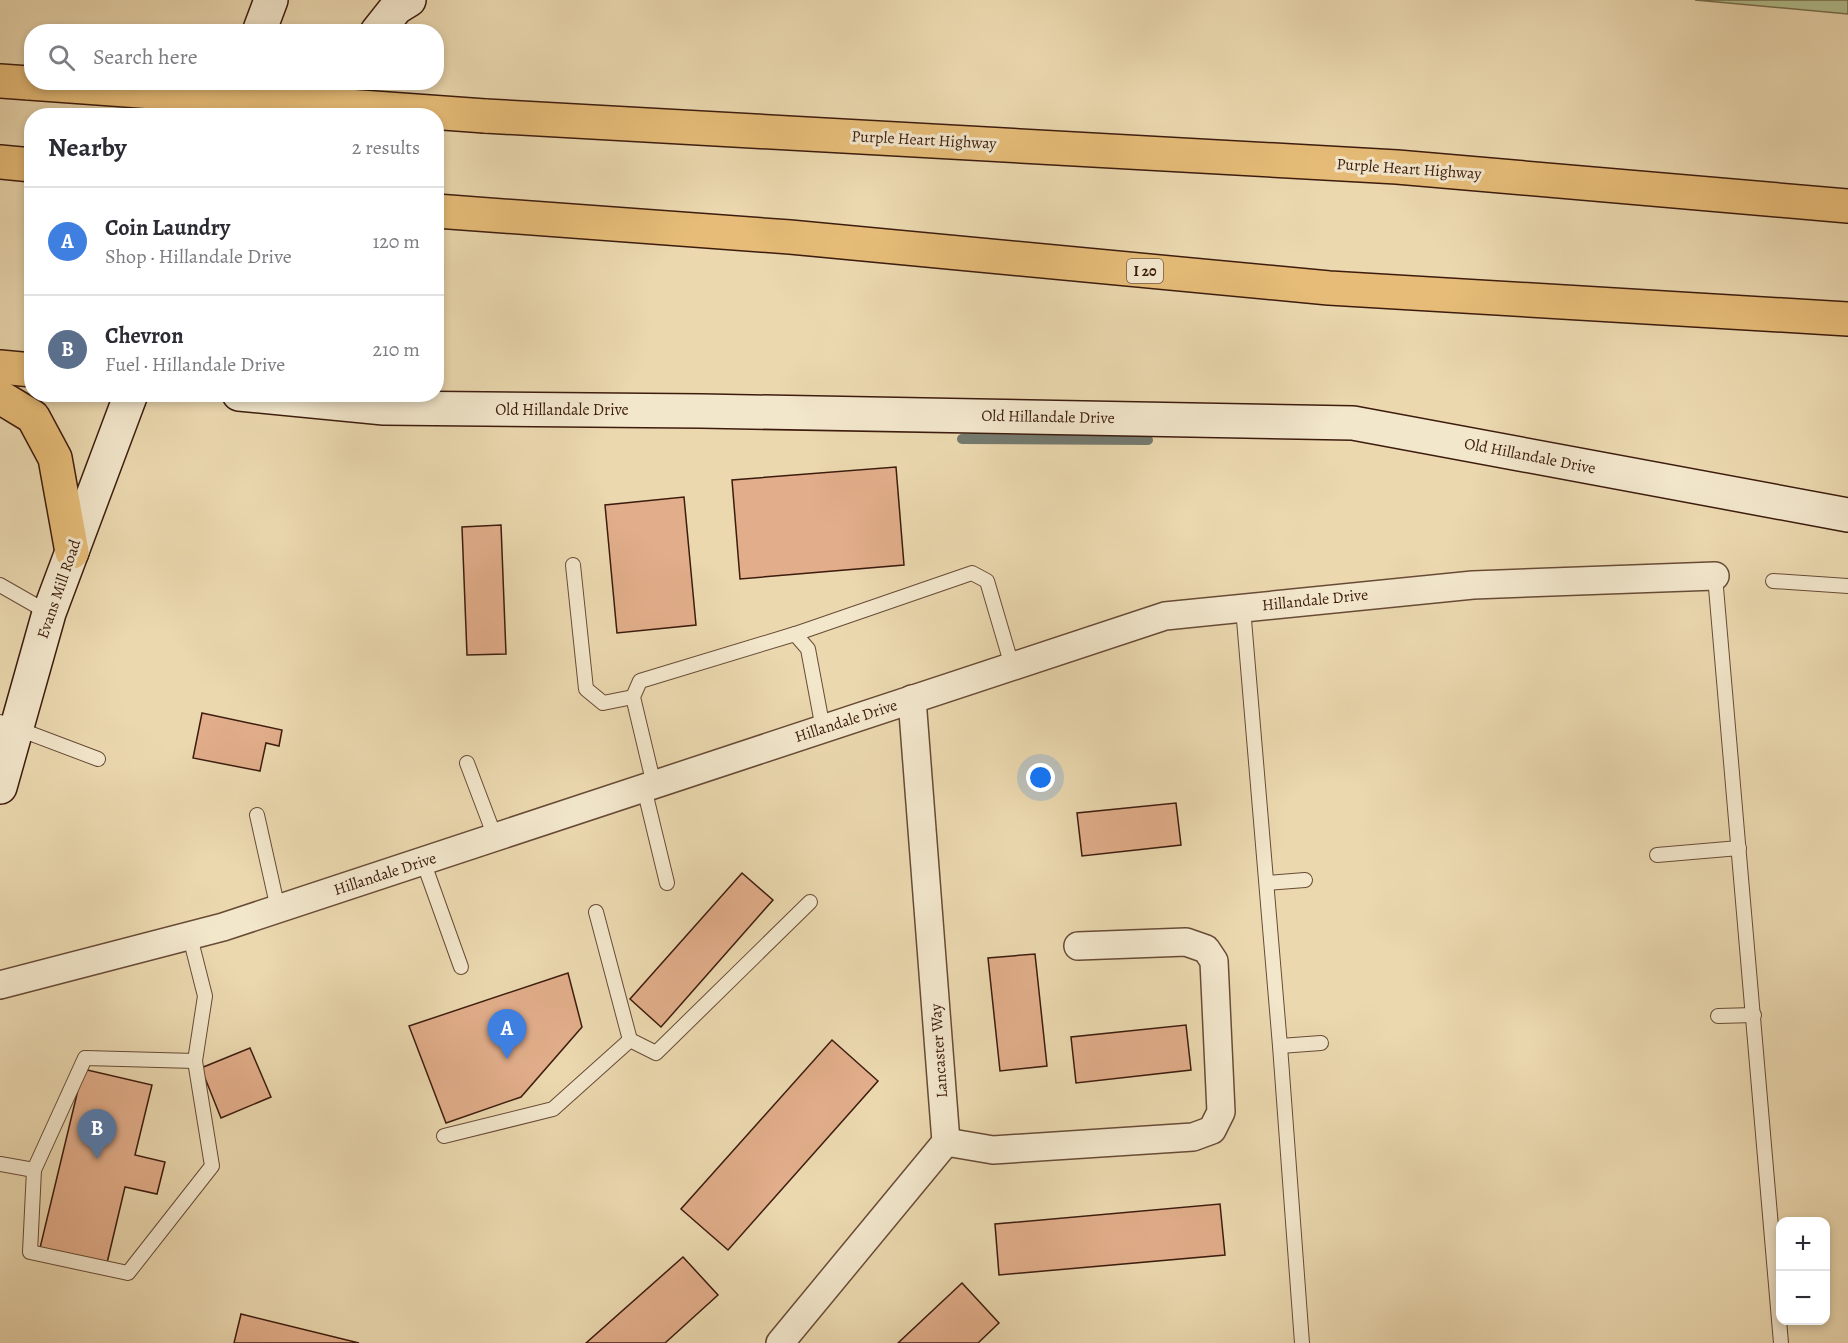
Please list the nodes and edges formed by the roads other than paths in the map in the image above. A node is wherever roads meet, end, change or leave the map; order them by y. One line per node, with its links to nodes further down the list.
1 (270, 0): 3 (main road)
2 (409, 0): 4 (main road)
3 (262, 24)
4 (383, 24)
5 (126, 90): 10 (highway, Purple Heart Highway, bridge)
6 (238, 90): 8 (main road)
7 (339, 90): 9 (main road)
8 (233, 108)
9 (332, 108)
10 (374, 108)
11 (444, 113): 12 (highway, Purple Heart Highway, bridge)
12 (1848, 206)
13 (444, 211): 14 (highway, I 20)
14 (1848, 319)
15 (0, 367): 16 (highway)
16 (24, 369)
17 (0, 397): 21 (highway)
18 (128, 402): 21 (main road, Evans Mill Road)
19 (409, 402): 20 (main road, Old Hillandale Drive)
20 (1848, 515)
21 (72, 552): 28 (main road, Evans Mill Road)
22 (573, 565): 31 (lane)
23 (1714, 576): 27 (street, Hillandale Drive); 41 (lane)
24 (1773, 581): 26 (lane)
25 (0, 585): 28 (lane)
26 (1848, 586)
27 (1243, 608): 30 (street, Hillandale Drive); 46 (lane)
28 (49, 613): 33 (main road, Evans Mill Road)
29 (795, 634): 30 (lane); 31 (lane); 34 (lane)
30 (1012, 666): 32 (street, Hillandale Drive)
31 (633, 697): 37 (lane)
32 (912, 699): 34 (street, Hillandale Drive); 61 (street, Lancaster Way)
33 (8, 726): 35 (lane); 38 (main road, Evans Mill Road)
34 (823, 729): 37 (street, Hillandale Drive)
35 (99, 759)
36 (467, 763): 40 (lane)
37 (649, 786): 40 (street, Hillandale Drive); 45 (lane)
38 (0, 788)
39 (257, 815): 48 (lane)
40 (495, 837): 43 (street, Hillandale Drive)
41 (1739, 848): 42 (lane); 54 (lane)
42 (1657, 855)
43 (423, 861): 48 (street, Hillandale Drive); 52 (lane)
44 (1305, 880): 46 (lane)
45 (667, 883)
46 (1266, 883): 58 (lane)
47 (810, 902): 56 (lane)
48 (278, 909): 50 (street, Hillandale Drive)
49 (596, 912): 56 (lane)
50 (190, 937): 53 (street, Hillandale Drive); 59 (lane)
51 (1078, 946): 61 (street)
52 (461, 967)
53 (0, 984)
54 (1754, 1015): 55 (lane); 66 (lane)
55 (1718, 1016)
56 (630, 1040): 60 (lane)
57 (1321, 1043): 58 (lane)
58 (1280, 1046): 65 (lane)
59 (195, 1061): 63 (lane); 63 (lane)
60 (444, 1136)
61 (946, 1142): 64 (street)
62 (0, 1164): 63 (lane)
63 (34, 1170)
64 (780, 1343)
65 (1302, 1343)
66 (1781, 1343)

